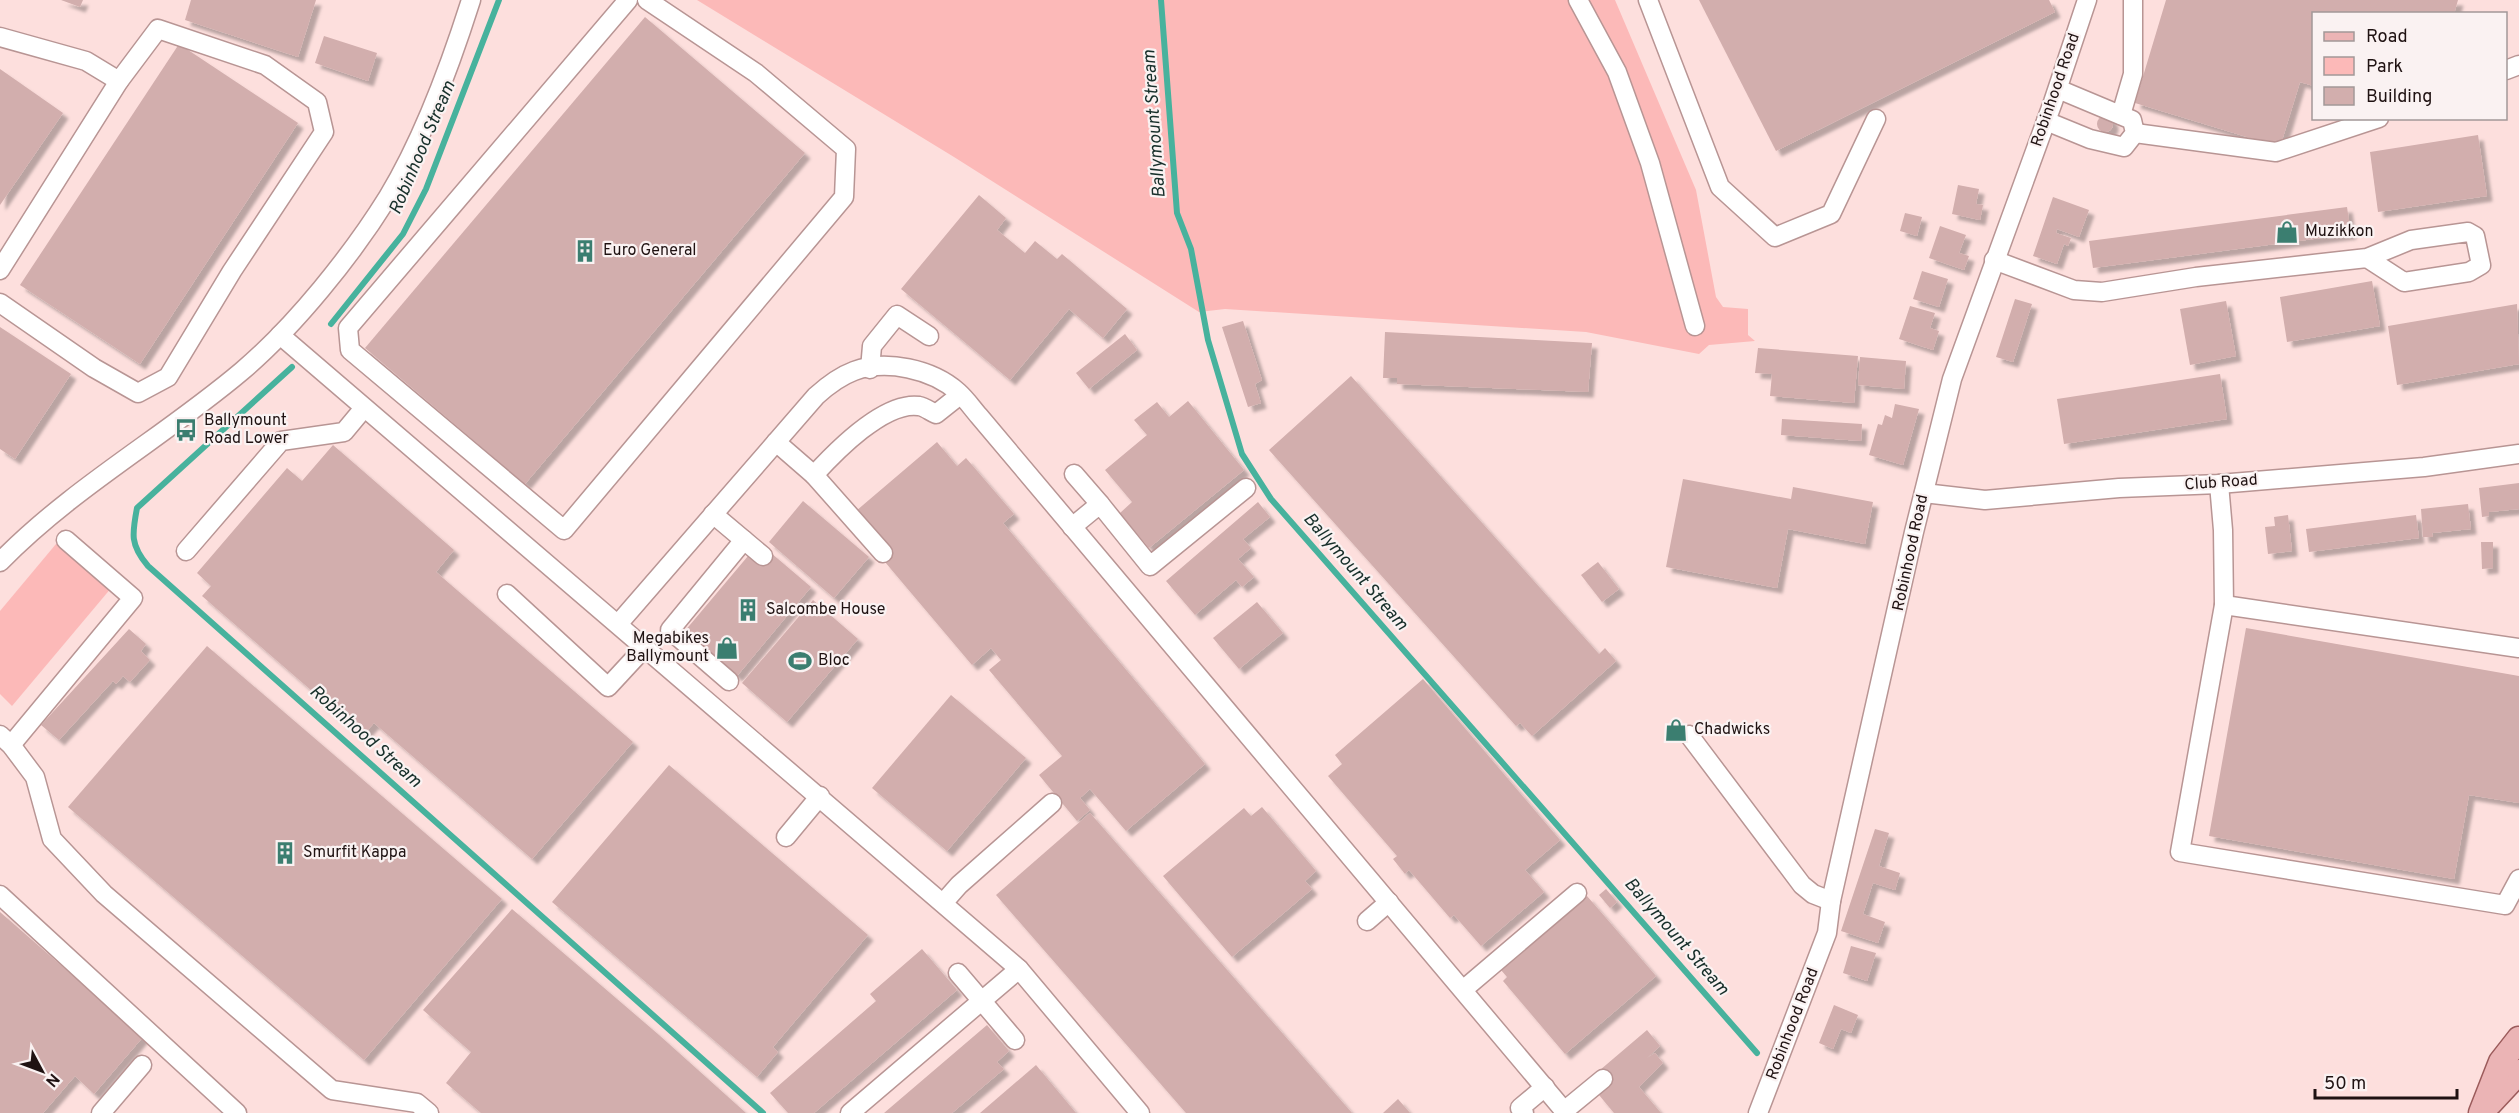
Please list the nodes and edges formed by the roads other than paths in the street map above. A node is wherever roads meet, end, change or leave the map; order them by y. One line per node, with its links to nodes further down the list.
1 (471, 0): 21 (street)
2 (628, 0): 3 (street)
3 (647, 0)
4 (1578, 0): 20 (street)
5 (1648, 0): 12 (street)
6 (2087, 0): 10 (street, Robinhood Road)
7 (2133, 0): 11 (street)
8 (0, 37): 9 (street)
9 (119, 81): 18 (street); 19 (street)
10 (2058, 89): 11 (street); 14 (street, Robinhood Road)
11 (2121, 115): 15 (street)
12 (1876, 119)
13 (2373, 120): 15 (street)
14 (2046, 121): 15 (street); 17 (street, Robinhood Road)
15 (2135, 133)
16 (2367, 258): 16 (street); 17 (street)
17 (1994, 260): 32 (street, Robinhood Road)
18 (1, 266)
19 (0, 303)
20 (1695, 326)
21 (280, 335): 25 (street); 41 (street)
22 (929, 336): 23 (street)
23 (870, 369): 24 (street); 26 (street)
24 (960, 395): 29 (street); 35 (street)
25 (364, 408): 38 (street); 44 (street)
26 (776, 442): 29 (street); 34 (street)
27 (2519, 454): 30 (street, Club Road)
28 (1074, 474): 33 (street)
29 (814, 475): 39 (street)
30 (2218, 484): 32 (street, Club Road); 43 (street)
31 (1246, 488): 33 (street)
32 (1924, 493): 58 (street, Robinhood Road)
33 (1100, 504): 35 (street)
34 (713, 514): 37 (street); 44 (street)
35 (1072, 527): 60 (street)
36 (66, 540): 51 (street)
37 (744, 540): 40 (street); 47 (street)
38 (186, 551)
39 (883, 554)
40 (763, 556)
41 (0, 562)
42 (507, 594): 45 (street)
43 (2224, 605): 46 (street); 55 (street)
44 (619, 623): 45 (street)
45 (646, 646): 49 (street)
46 (2519, 648)
47 (711, 666): 48 (street); 49 (street)
48 (729, 681)
49 (693, 687): 52 (street)
50 (1689, 735): 58 (street)
51 (6, 740): 75 (street)
52 (820, 796): 54 (street); 59 (street)
53 (1052, 803): 59 (street)
54 (786, 837)
55 (2519, 879)
56 (1577, 893): 64 (street)
57 (0, 895): 74 (street)
58 (1832, 901): 79 (street, Robinhood Road)
59 (944, 902): 62 (street)
60 (1389, 902): 61 (street); 64 (street)
61 (1367, 921)
62 (1019, 969): 65 (street); 77 (street)
63 (958, 973): 65 (street)
64 (1464, 989): 71 (street)
65 (982, 1000): 67 (street); 76 (street)
66 (2519, 1039): 80 (main road)
67 (1015, 1040)
68 (142, 1065): 73 (street)
69 (2519, 1072): 80 (main road)
70 (1603, 1079): 72 (street)
71 (1545, 1087): 72 (street); 78 (street)
72 (1565, 1112)
73 (101, 1113)
74 (237, 1113)
75 (429, 1113)
76 (850, 1113)
77 (1140, 1113)
78 (1524, 1113)
79 (1758, 1113)
80 (2481, 1113)

